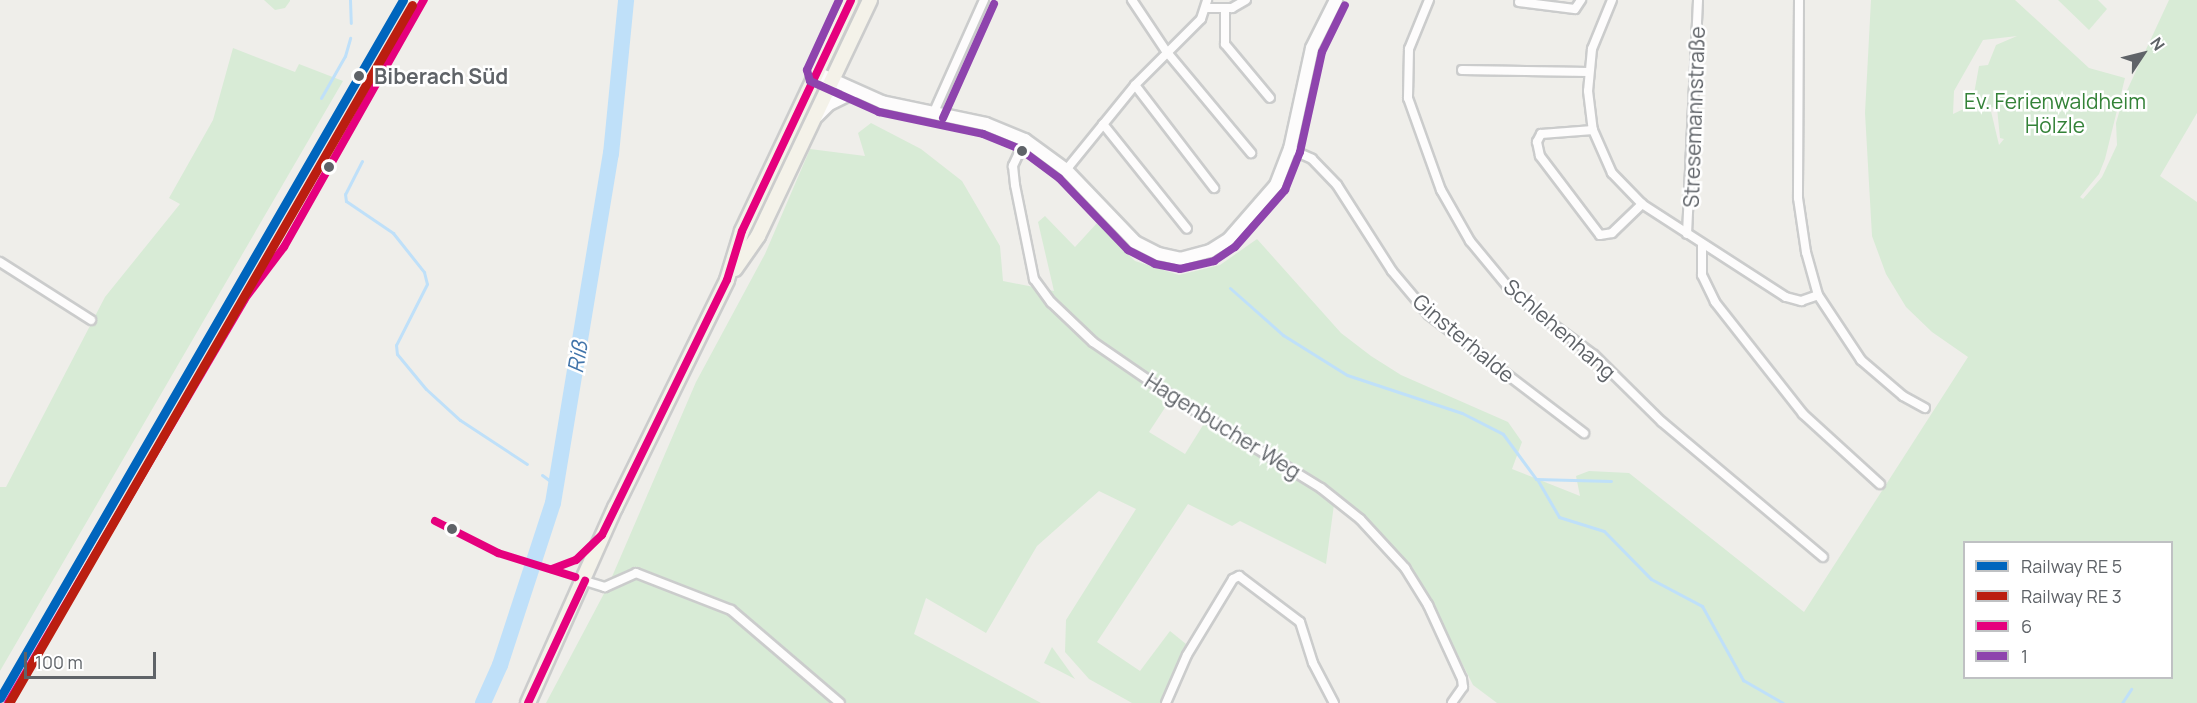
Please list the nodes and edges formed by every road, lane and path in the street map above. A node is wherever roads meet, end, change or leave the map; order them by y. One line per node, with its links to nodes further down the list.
1 (851, 0): 17 (main road)
2 (870, 0): 19 (main road)
3 (984, 0): 23 (street)
4 (1132, 0): 15 (street)
5 (1246, 0): 14 (street)
6 (1336, 0): 28 (street)
7 (1429, 0): 43 (street, Schlehenhang)
8 (1581, 0): 12 (street)
9 (1612, 0): 18 (street)
10 (1698, 0): 34 (street, Stresemannstraße)
11 (1799, 0): 38 (street)
12 (1519, 3)
13 (1207, 4): 14 (street); 15 (street)
14 (1225, 9): 22 (street)
15 (1166, 51): 20 (street); 29 (street)
16 (1462, 70): 18 (street)
17 (817, 72): 19 (street); 37 (main road)
18 (1588, 72): 26 (street)
19 (833, 80): 21 (street); 24 (main road)
20 (1135, 84): 25 (street); 31 (street)
21 (856, 91): 23 (street); 24 (street)
22 (1270, 98)
23 (933, 114): 27 (street)
24 (816, 117): 37 (main road)
25 (1103, 124): 30 (street); 33 (street)
26 (1593, 130): 32 (street); 32 (street)
27 (1025, 140): 30 (street); 49 (street, Hagenbucher Weg)
28 (1290, 149): 30 (street); 41 (street, Ginsterhalde)
29 (1251, 153)
30 (1066, 170)
31 (1214, 188)
32 (1642, 204): 34 (street)
33 (1187, 229)
34 (1688, 234): 35 (street)
35 (1702, 244): 38 (street); 42 (street)
36 (0, 262): 39 (street)
37 (727, 280): 44 (main road)
38 (1818, 295): 40 (street)
39 (91, 320)
40 (1925, 408)
41 (1584, 433)
42 (1880, 484)
43 (1823, 557)
44 (585, 581): 45 (main road); 46 (street)
45 (528, 703)
46 (840, 703)
47 (1166, 703): 48 (street)
48 (1334, 703)
49 (1452, 703)

